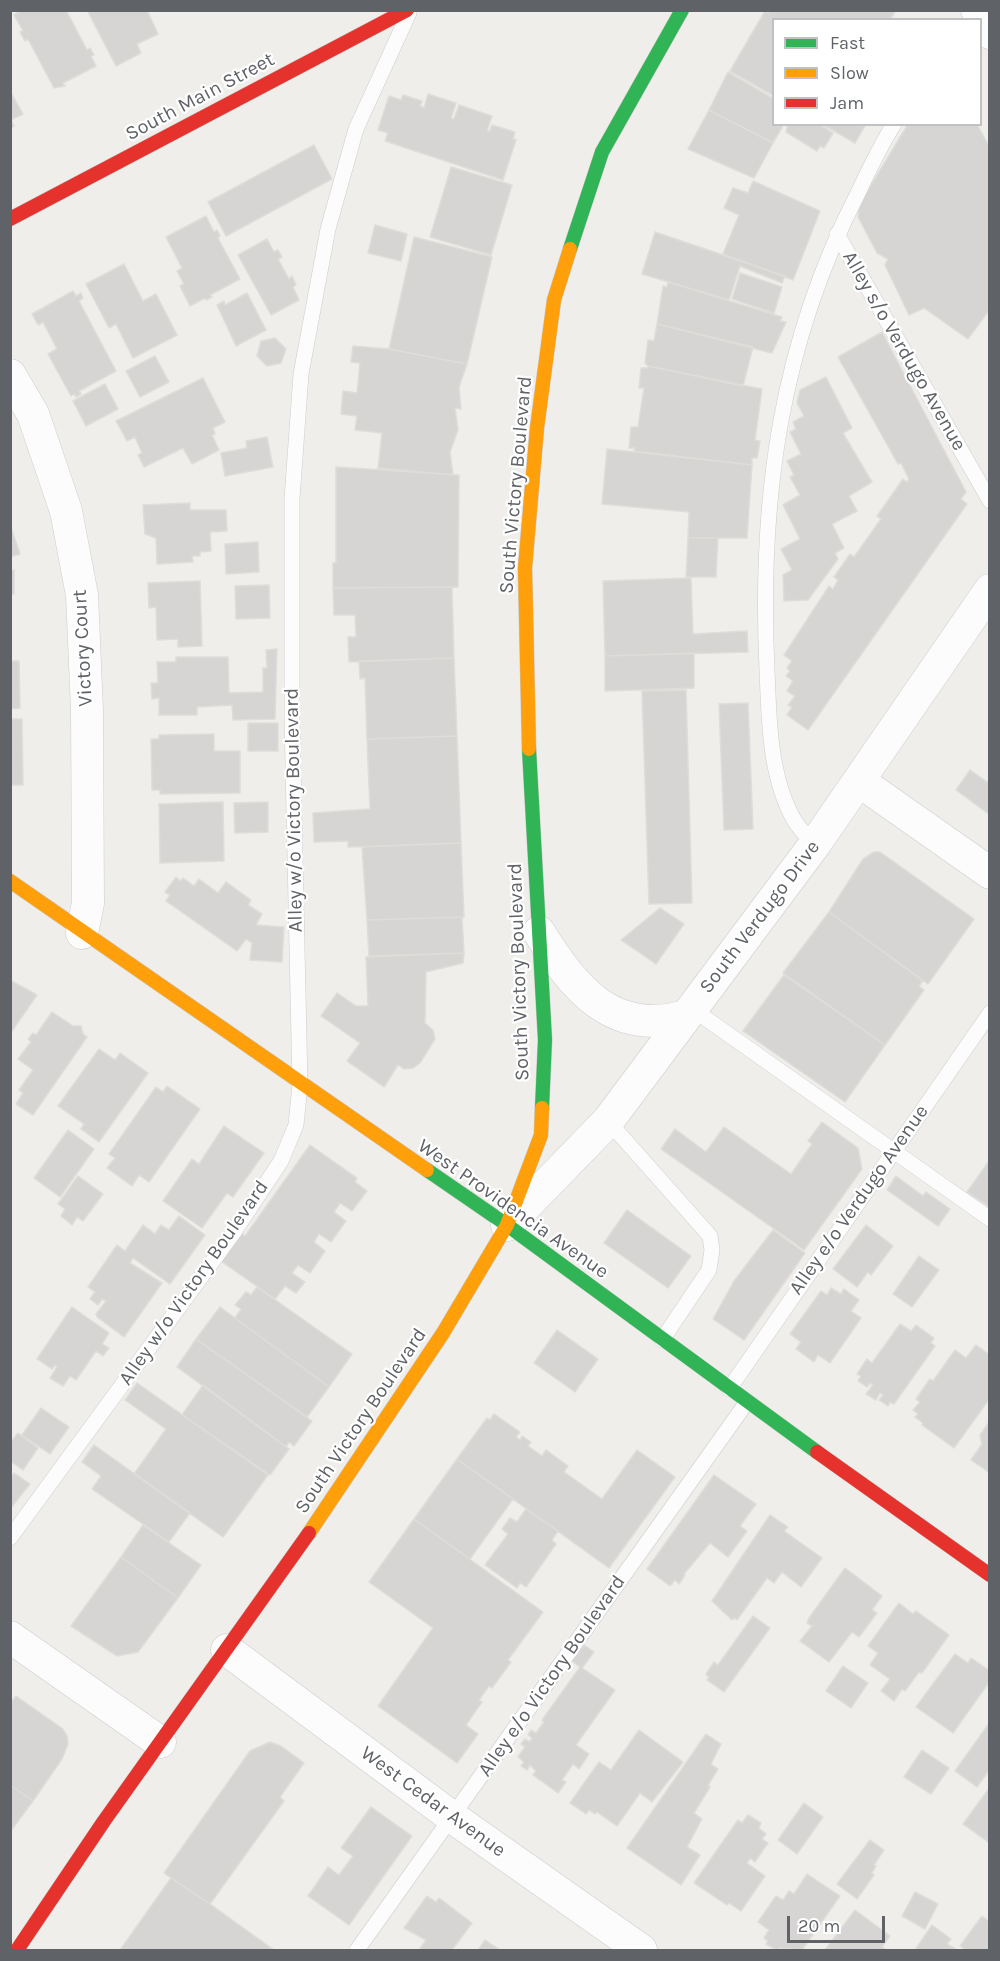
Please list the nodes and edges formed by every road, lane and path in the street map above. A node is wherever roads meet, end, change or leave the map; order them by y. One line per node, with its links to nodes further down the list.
1 (409, 10): 7 (main road, South Main Street); 20 (lane, Alley w/o Victory Boulevard)
2 (665, 10): 3 (main road)
3 (679, 15): 16 (main road, South Victory Boulevard)
4 (982, 19): 5 (street)
5 (990, 33)
6 (893, 126): 8 (lane)
7 (10, 219)
8 (837, 234): 10 (lane, Alley s/o Verdugo Avenue); 13 (lane)
9 (10, 375): 17 (street, Victory Court)
10 (990, 501)
11 (990, 590): 12 (street, South Verdugo Drive)
12 (859, 780): 13 (street, South Verdugo Drive); 14 (street)
13 (815, 844): 18 (street, South Verdugo Drive)
14 (990, 873)
15 (10, 881): 17 (main road, West Providencia Avenue)
16 (539, 932): 18 (street); 24 (main road, South Victory Boulevard)
17 (82, 933): 20 (main road, West Providencia Avenue)
18 (689, 1012): 21 (street, South Verdugo Drive); 22 (lane)
19 (990, 1013): 22 (lane, Alley e/o Verdugo Avenue)
20 (300, 1084): 24 (main road, West Providencia Avenue); 28 (lane, Alley w/o Victory Boulevard)
21 (608, 1121): 24 (street, South Verdugo Drive); 25 (lane)
22 (892, 1150): 23 (lane); 26 (lane, Alley e/o Verdugo Avenue)
23 (990, 1219)
24 (507, 1225): 25 (main road, West Providencia Avenue); 31 (main road, South Victory Boulevard)
25 (662, 1340): 26 (main road, West Providencia Avenue)
26 (729, 1389): 27 (main road, West Providencia Avenue)
27 (747, 1402): 29 (main road, West Providencia Avenue); 33 (lane, Alley e/o Victory Boulevard)
28 (10, 1538)
29 (990, 1575)
30 (10, 1637): 32 (street)
31 (227, 1650): 32 (main road, South Victory Boulevard); 33 (street, West Cedar Avenue)
32 (160, 1742): 34 (main road, South Victory Boulevard)
33 (452, 1817): 35 (lane, Alley e/o Victory Boulevard); 36 (street, West Cedar Avenue)
34 (17, 1950)
35 (357, 1950)
36 (641, 1950)

